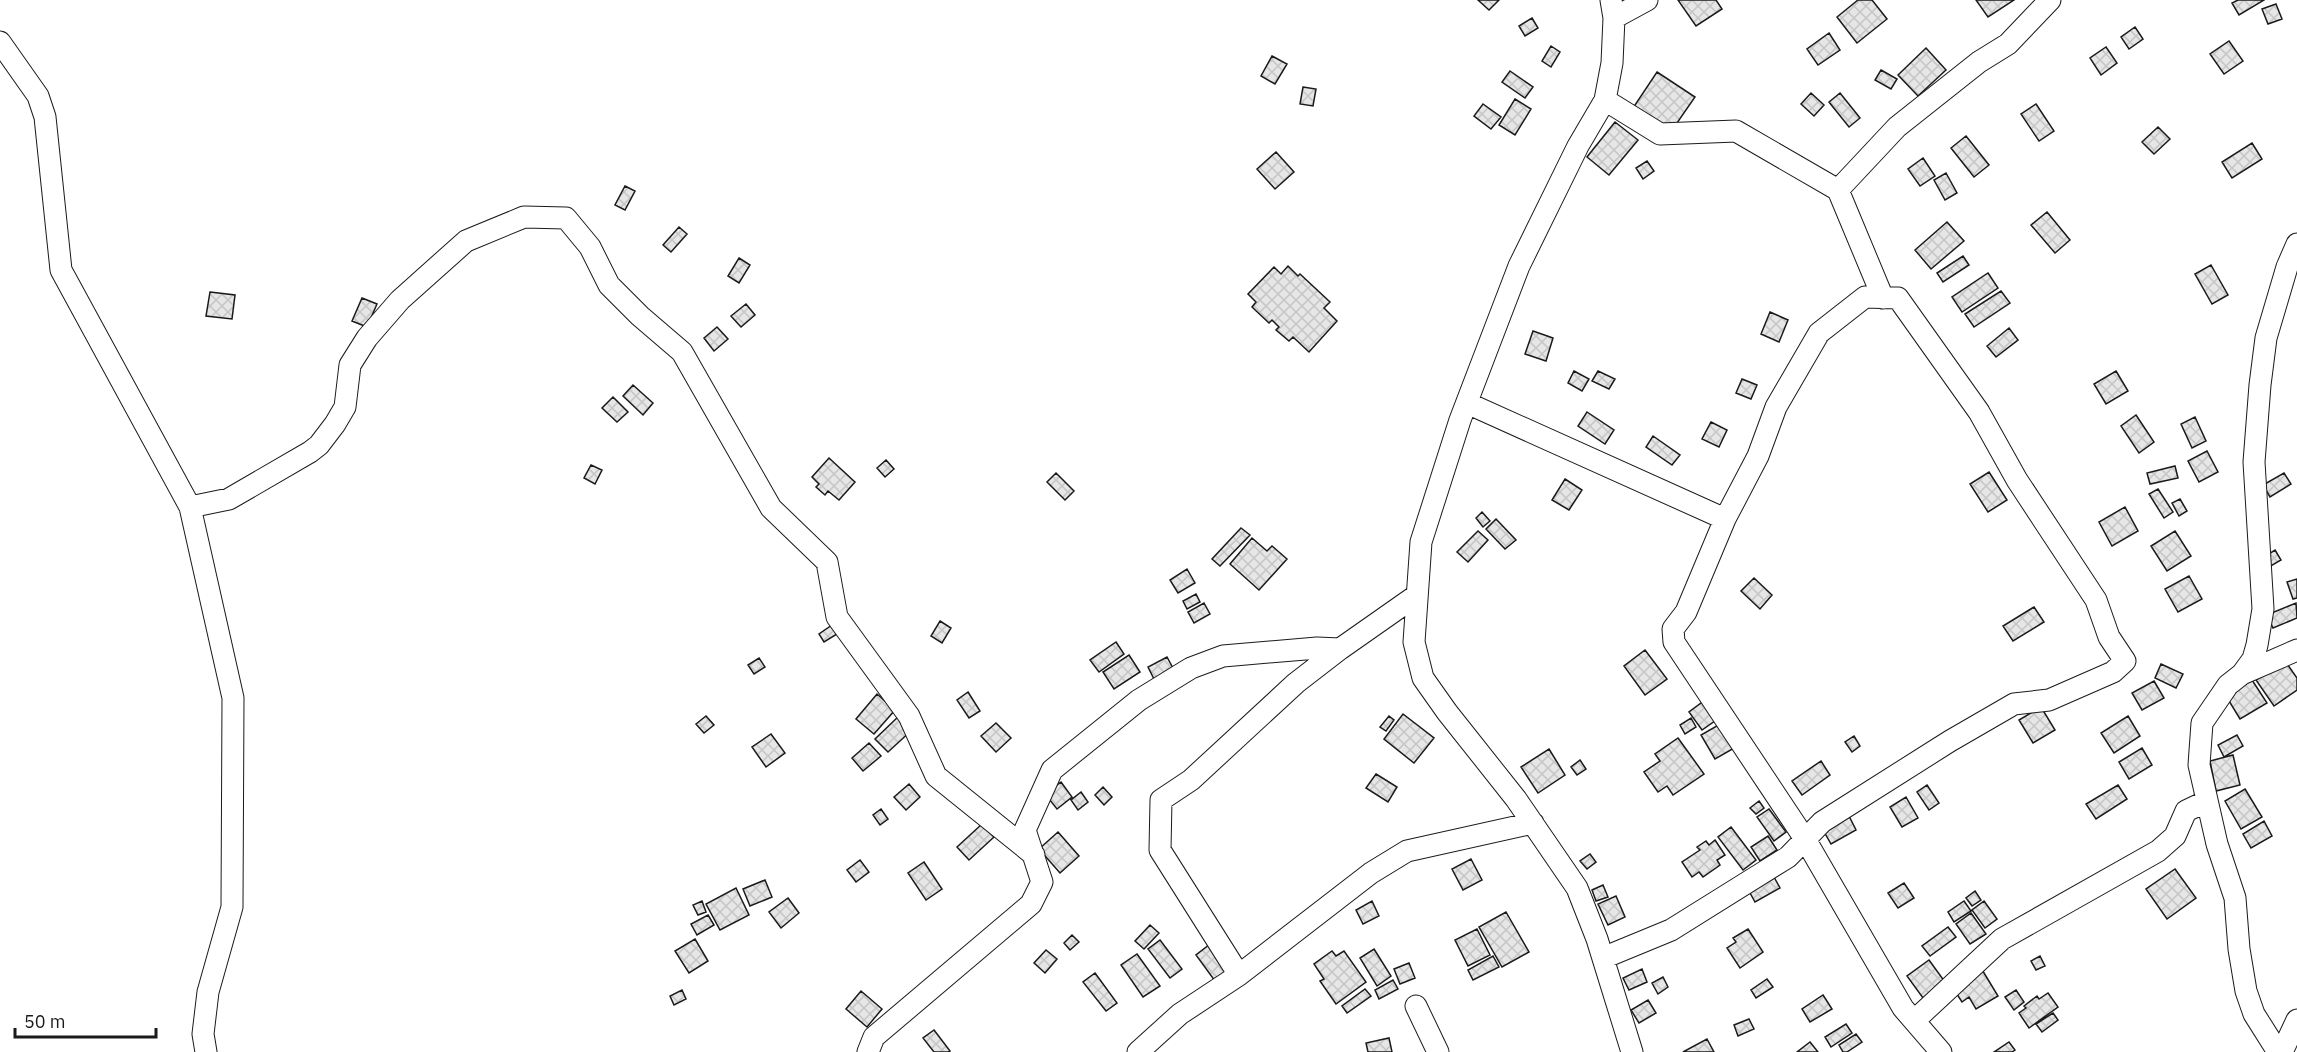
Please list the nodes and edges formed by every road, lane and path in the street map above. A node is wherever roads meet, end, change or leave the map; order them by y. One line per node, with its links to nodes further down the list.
1 (1647, 0): 3 (street)
2 (2050, 0): 6 (street)
3 (1612, 9): 5 (street)
4 (0, 42): 10 (street)
5 (1605, 100): 6 (street); 9 (street)
6 (1838, 190): 8 (street)
7 (2297, 244): 15 (street)
8 (1883, 298): 11 (street); 18 (street)
9 (1467, 403): 11 (street); 12 (street)
10 (190, 507): 19 (street); 25 (street)
11 (1725, 519): 18 (street)
12 (1418, 595): 13 (street); 17 (street)
13 (1340, 649): 19 (street); 21 (street)
14 (2297, 650): 15 (street)
15 (2242, 674): 16 (street)
16 (2207, 801): 23 (street); 31 (street)
17 (1533, 823): 20 (street); 21 (street)
18 (1805, 839): 20 (street); 23 (street)
19 (1034, 855): 26 (street)
20 (1603, 958): 29 (street)
21 (1239, 975): 27 (street)
22 (1416, 1006): 28 (street)
23 (1915, 1020): 30 (street)
24 (2297, 1020): 31 (street)
25 (206, 1052)
26 (868, 1052)
27 (1138, 1052)
28 (1438, 1052)
29 (1632, 1052)
30 (1941, 1052)
31 (2280, 1052)

